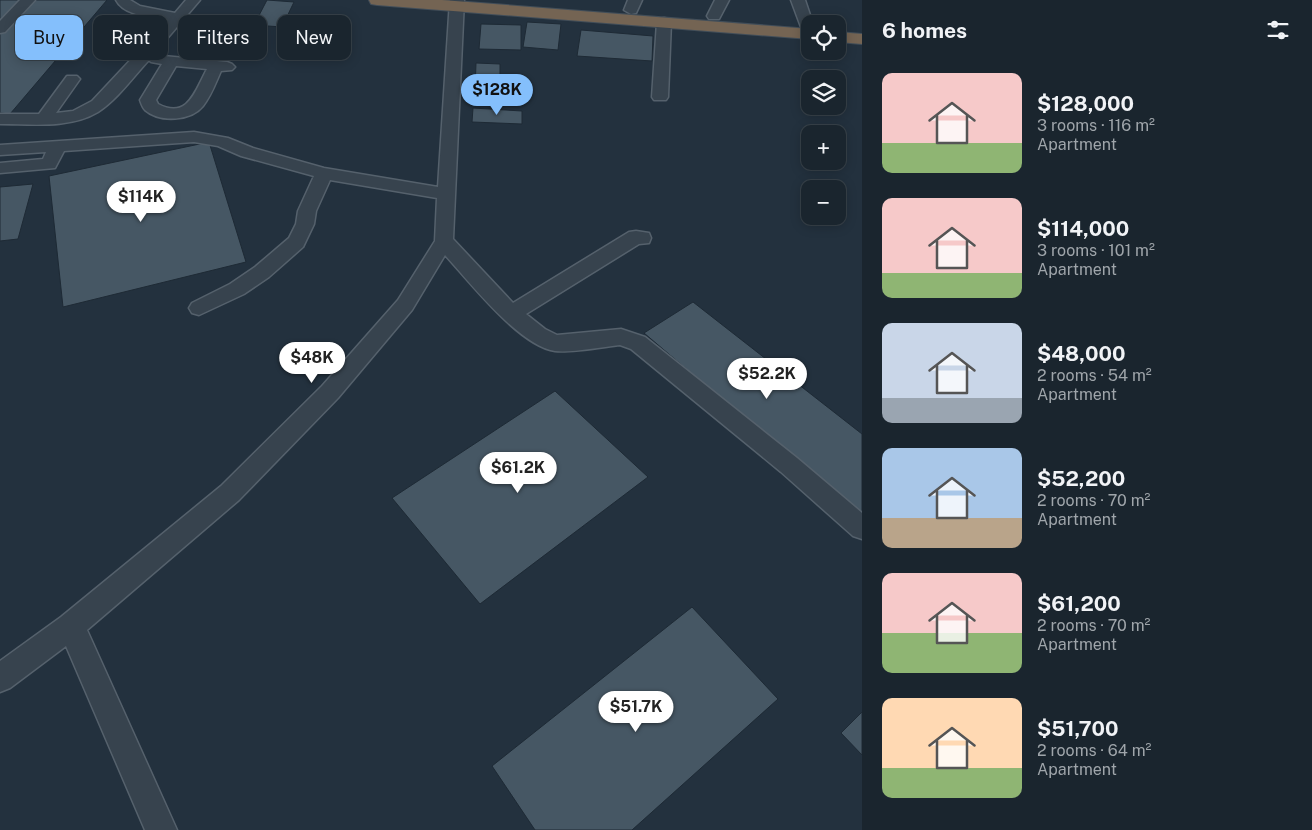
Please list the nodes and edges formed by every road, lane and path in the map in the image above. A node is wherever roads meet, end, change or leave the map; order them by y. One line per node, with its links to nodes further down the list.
1 (28, 0): 18 (street)
2 (123, 0): 13 (street)
3 (193, 0): 10 (street)
4 (377, 0): 8 (highway)
5 (493, 0): 9 (highway)
6 (722, 0): 12 (street)
7 (798, 0): 11 (street)
8 (463, 4): 14 (highway); 34 (street)
9 (633, 5): 12 (highway)
10 (180, 15)
11 (804, 15)
12 (714, 16): 15 (highway)
13 (178, 18): 19 (street)
14 (664, 22): 16 (highway); 27 (street)
15 (801, 27)
16 (801, 28)
17 (846, 28): 20 (highway)
18 (0, 29)
19 (168, 29)
20 (862, 29)
21 (846, 38): 22 (highway)
22 (862, 39)
23 (141, 60): 28 (street)
24 (161, 60): 25 (street)
25 (172, 62): 25 (street)
26 (72, 79): 28 (street)
27 (660, 97)
28 (45, 118): 29 (street)
29 (0, 119)
30 (57, 148): 31 (street); 32 (street); 33 (street)
31 (0, 150)
32 (0, 168)
33 (324, 173): 34 (street); 37 (street)
34 (446, 194): 36 (street)
35 (642, 238): 38 (street)
36 (444, 241): 38 (street); 40 (street)
37 (199, 308)
38 (508, 311): 39 (street)
39 (862, 528)
40 (71, 626): 41 (street); 42 (street)
41 (0, 678)
42 (161, 830)

